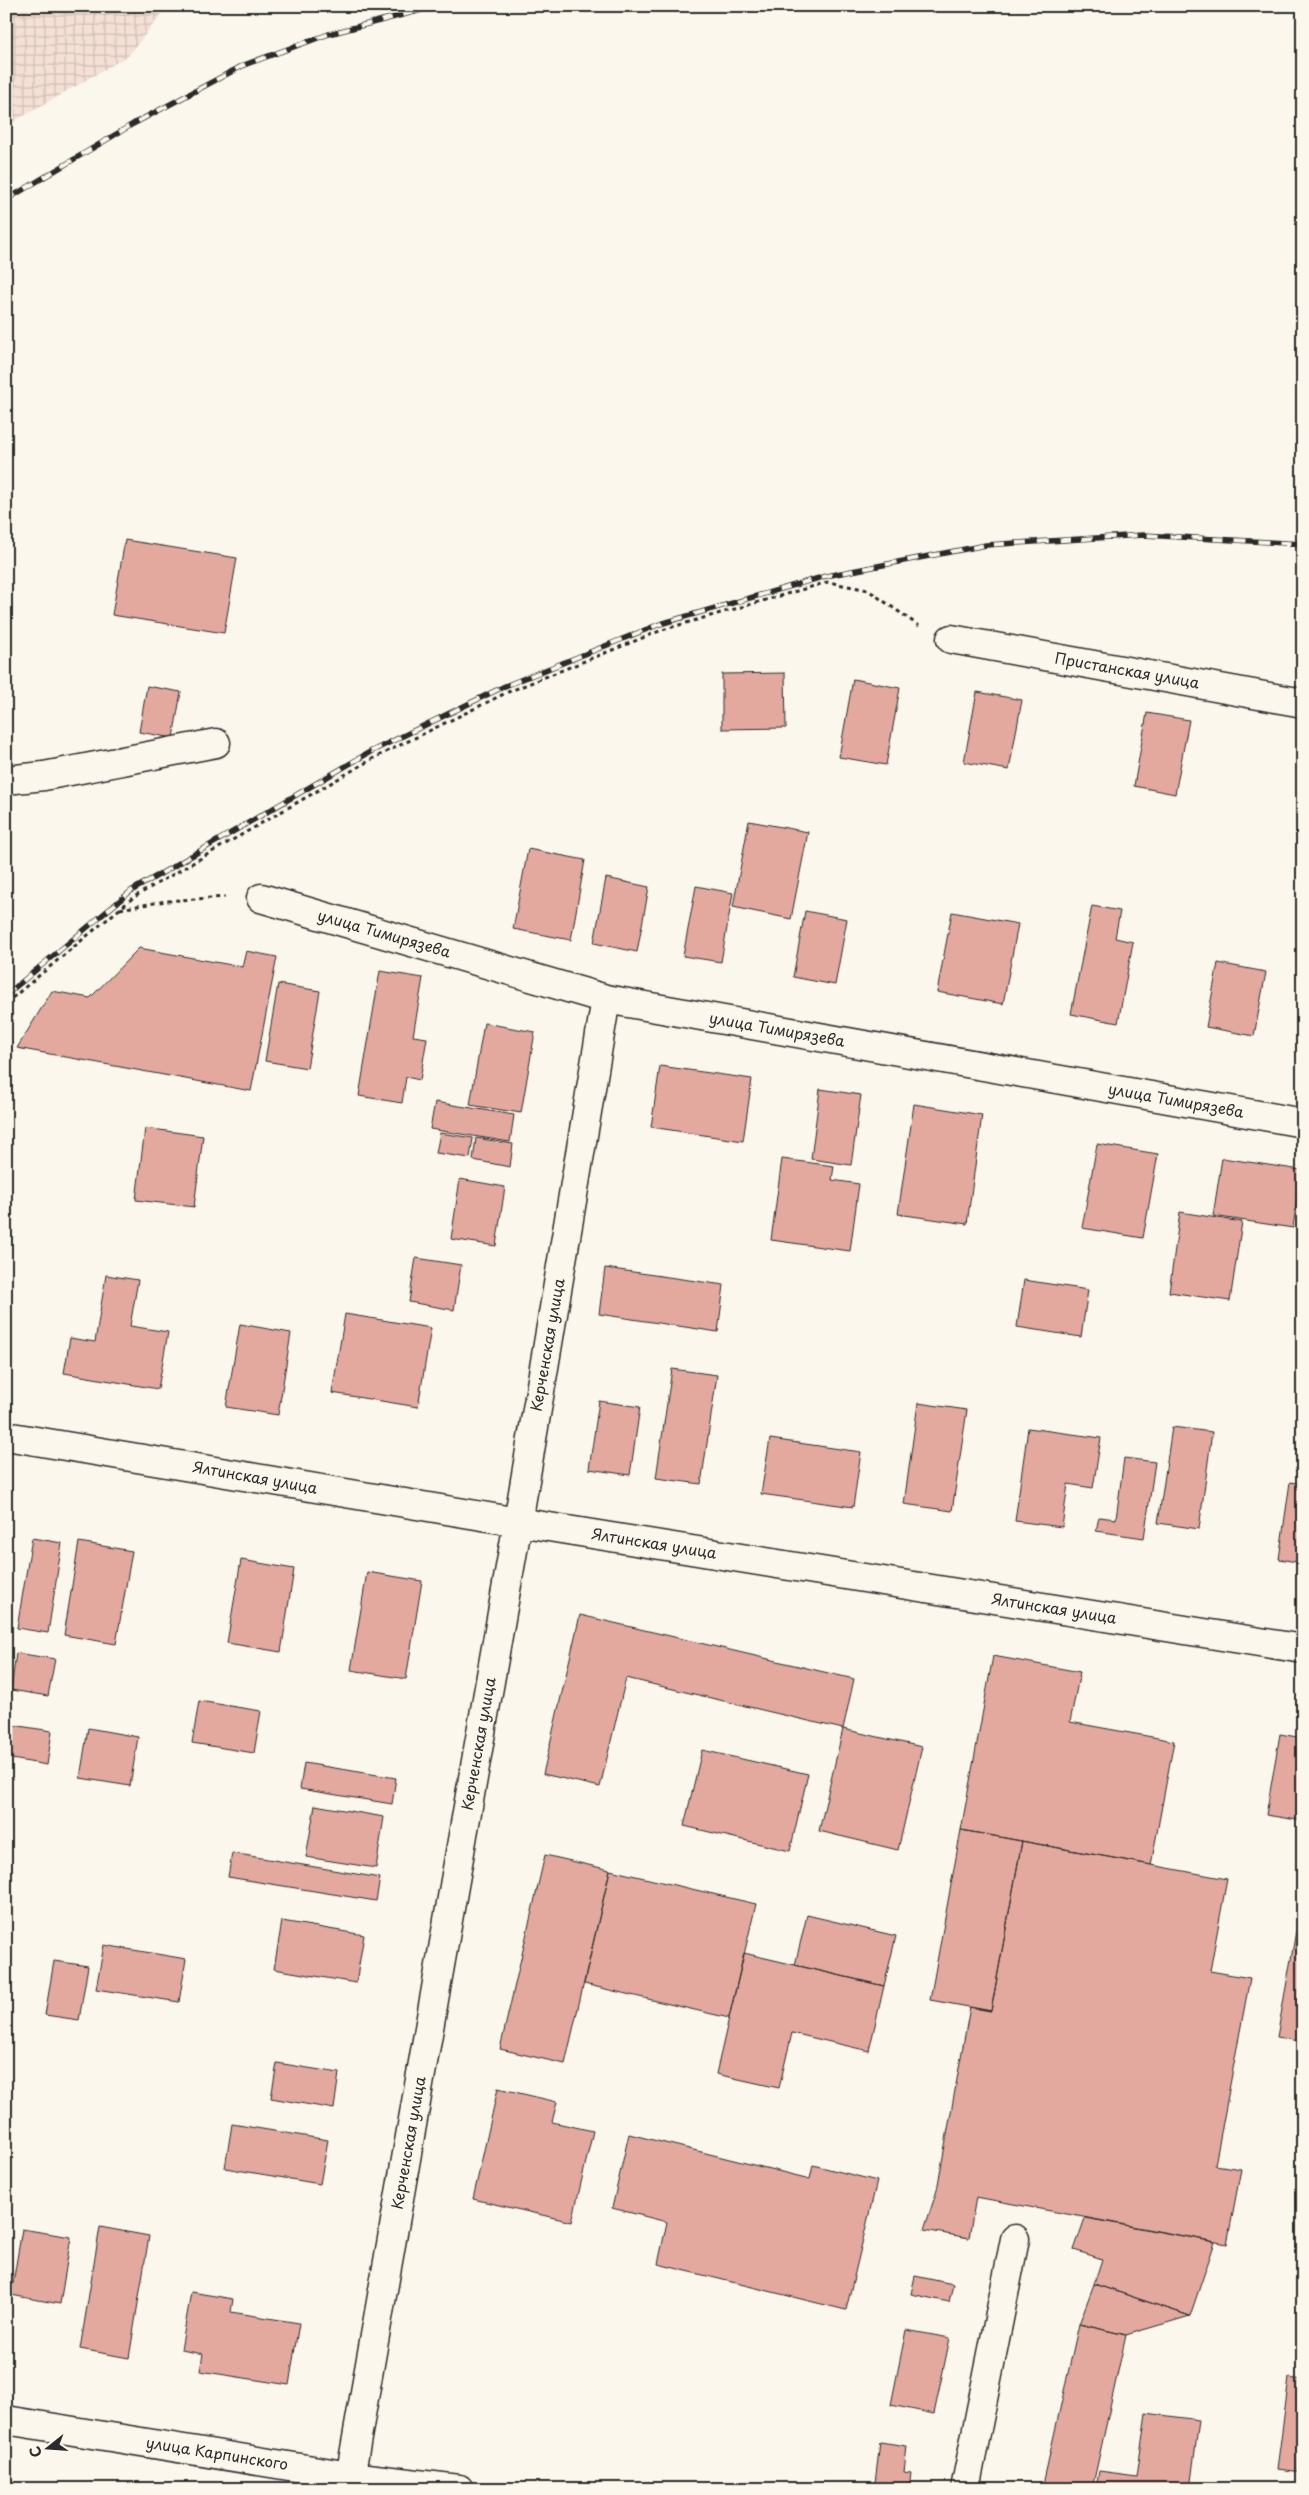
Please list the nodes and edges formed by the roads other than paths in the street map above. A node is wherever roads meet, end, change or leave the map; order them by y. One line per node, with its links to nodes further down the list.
1 (951, 638): 2 (street, Пристанская улица)
2 (1303, 703)
3 (216, 744): 4 (street)
4 (6, 780)
5 (261, 898): 6 (street, улица Тимирязева)
6 (606, 999): 7 (street, улица Тимирязева); 9 (street, Керченская улица)
7 (1303, 1123)
8 (6, 1436): 9 (street, Ялтинская улица)
9 (518, 1522): 10 (street, Ялтинская улица); 13 (street, Керченская улица)
10 (1303, 1649)
11 (1015, 2240): 15 (street)
12 (6, 2420): 13 (street, улица Карпинского)
13 (349, 2482): 14 (street, улица Карпинского)
14 (458, 2489)
15 (965, 2489)

